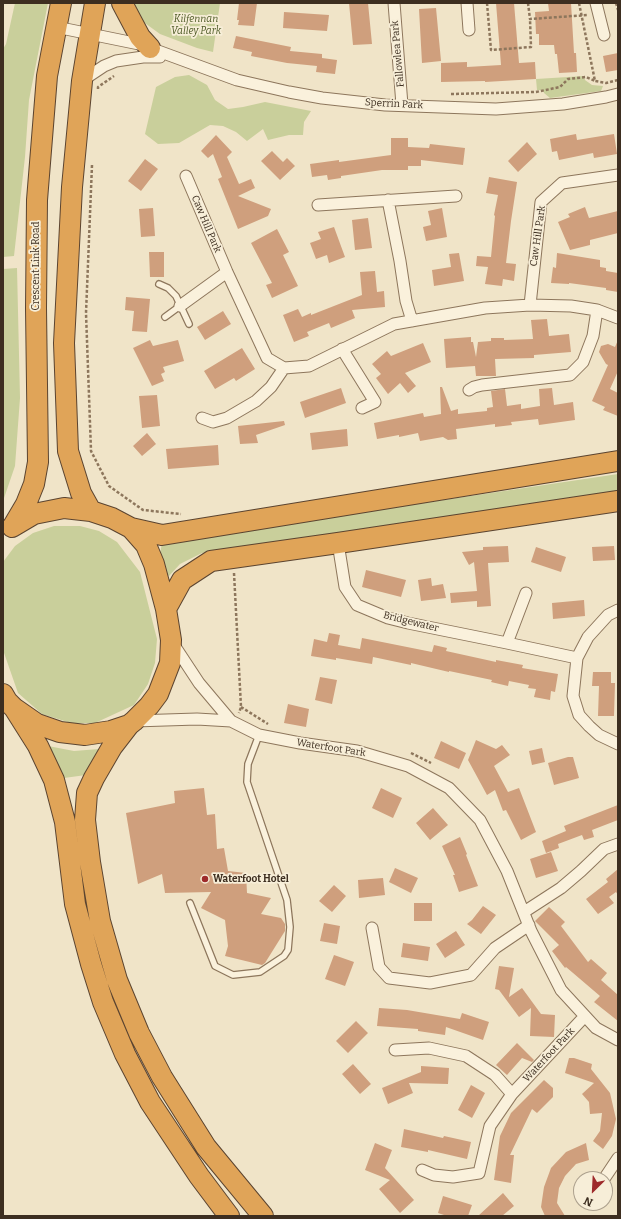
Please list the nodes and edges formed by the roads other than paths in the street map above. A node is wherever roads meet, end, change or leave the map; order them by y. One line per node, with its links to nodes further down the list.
1 (61, 3): 7 (highway, Crescent Link Road)
2 (95, 3): 9 (highway)
3 (122, 3): 11 (highway)
4 (394, 3): 15 (street, Fallowlea Park)
5 (467, 3): 8 (street)
6 (598, 8): 10 (street)
7 (56, 27): 9 (street, Sperrin Park); 39 (highway, Crescent Link Road)
8 (469, 30)
9 (89, 34): 11 (street, Sperrin Park); 13 (highway)
10 (604, 35)
11 (150, 48): 12 (street, Sperrin Park)
12 (175, 57): 13 (street, Sperrin Park); 15 (street, Sperrin Park)
13 (82, 81): 37 (highway)
14 (618, 94): 15 (street, Sperrin Park)
15 (402, 105)
16 (618, 175): 23 (street, Caw Hill Park)
17 (186, 176): 21 (street, Caw Hill Park)
18 (456, 196): 19 (street)
19 (388, 200): 20 (street); 28 (street)
20 (318, 205)
21 (227, 272): 24 (street); 31 (street, Caw Hill Park)
22 (160, 284): 24 (lane)
23 (530, 305): 25 (street); 28 (street)
24 (180, 306): 26 (lane); 29 (lane)
25 (597, 310): 27 (street); 32 (street)
26 (165, 317)
27 (618, 318)
28 (412, 321): 30 (street)
29 (189, 324)
30 (342, 349): 31 (street); 33 (street)
31 (284, 368): 34 (street)
32 (469, 390)
33 (362, 408)
34 (202, 418)
35 (618, 461): 38 (highway)
36 (618, 501): 40 (highway)
37 (92, 511): 38 (highway); 39 (highway)
38 (131, 528): 42 (highway)
39 (8, 530)
40 (338, 543): 42 (highway); 45 (street, Bridgewater)
41 (526, 593): 45 (street)
42 (166, 609): 44 (highway)
43 (618, 610): 46 (street)
44 (171, 640): 48 (street, Waterfoot Park); 49 (highway)
45 (507, 643): 46 (street, Bridgewater)
46 (577, 658): 51 (street)
47 (7, 700): 49 (highway); 64 (highway)
48 (233, 722): 49 (street, Waterfoot Park); 50 (street, Waterfoot Park)
49 (131, 723): 65 (highway)
50 (259, 735): 53 (lane); 54 (street, Waterfoot Park)
51 (618, 744)
52 (618, 844): 54 (street)
53 (190, 903)
54 (524, 912): 55 (street, Waterfoot Park)
55 (529, 925): 56 (street); 57 (street, Waterfoot Park)
56 (372, 928)
57 (585, 1016): 58 (street, Waterfoot Park); 60 (street, Waterfoot Park)
58 (618, 1040)
59 (396, 1050): 60 (street)
60 (512, 1094): 62 (street, Waterfoot Park)
61 (618, 1158): 63 (street)
62 (422, 1170)
63 (609, 1171)
64 (229, 1216)
65 (263, 1216)

